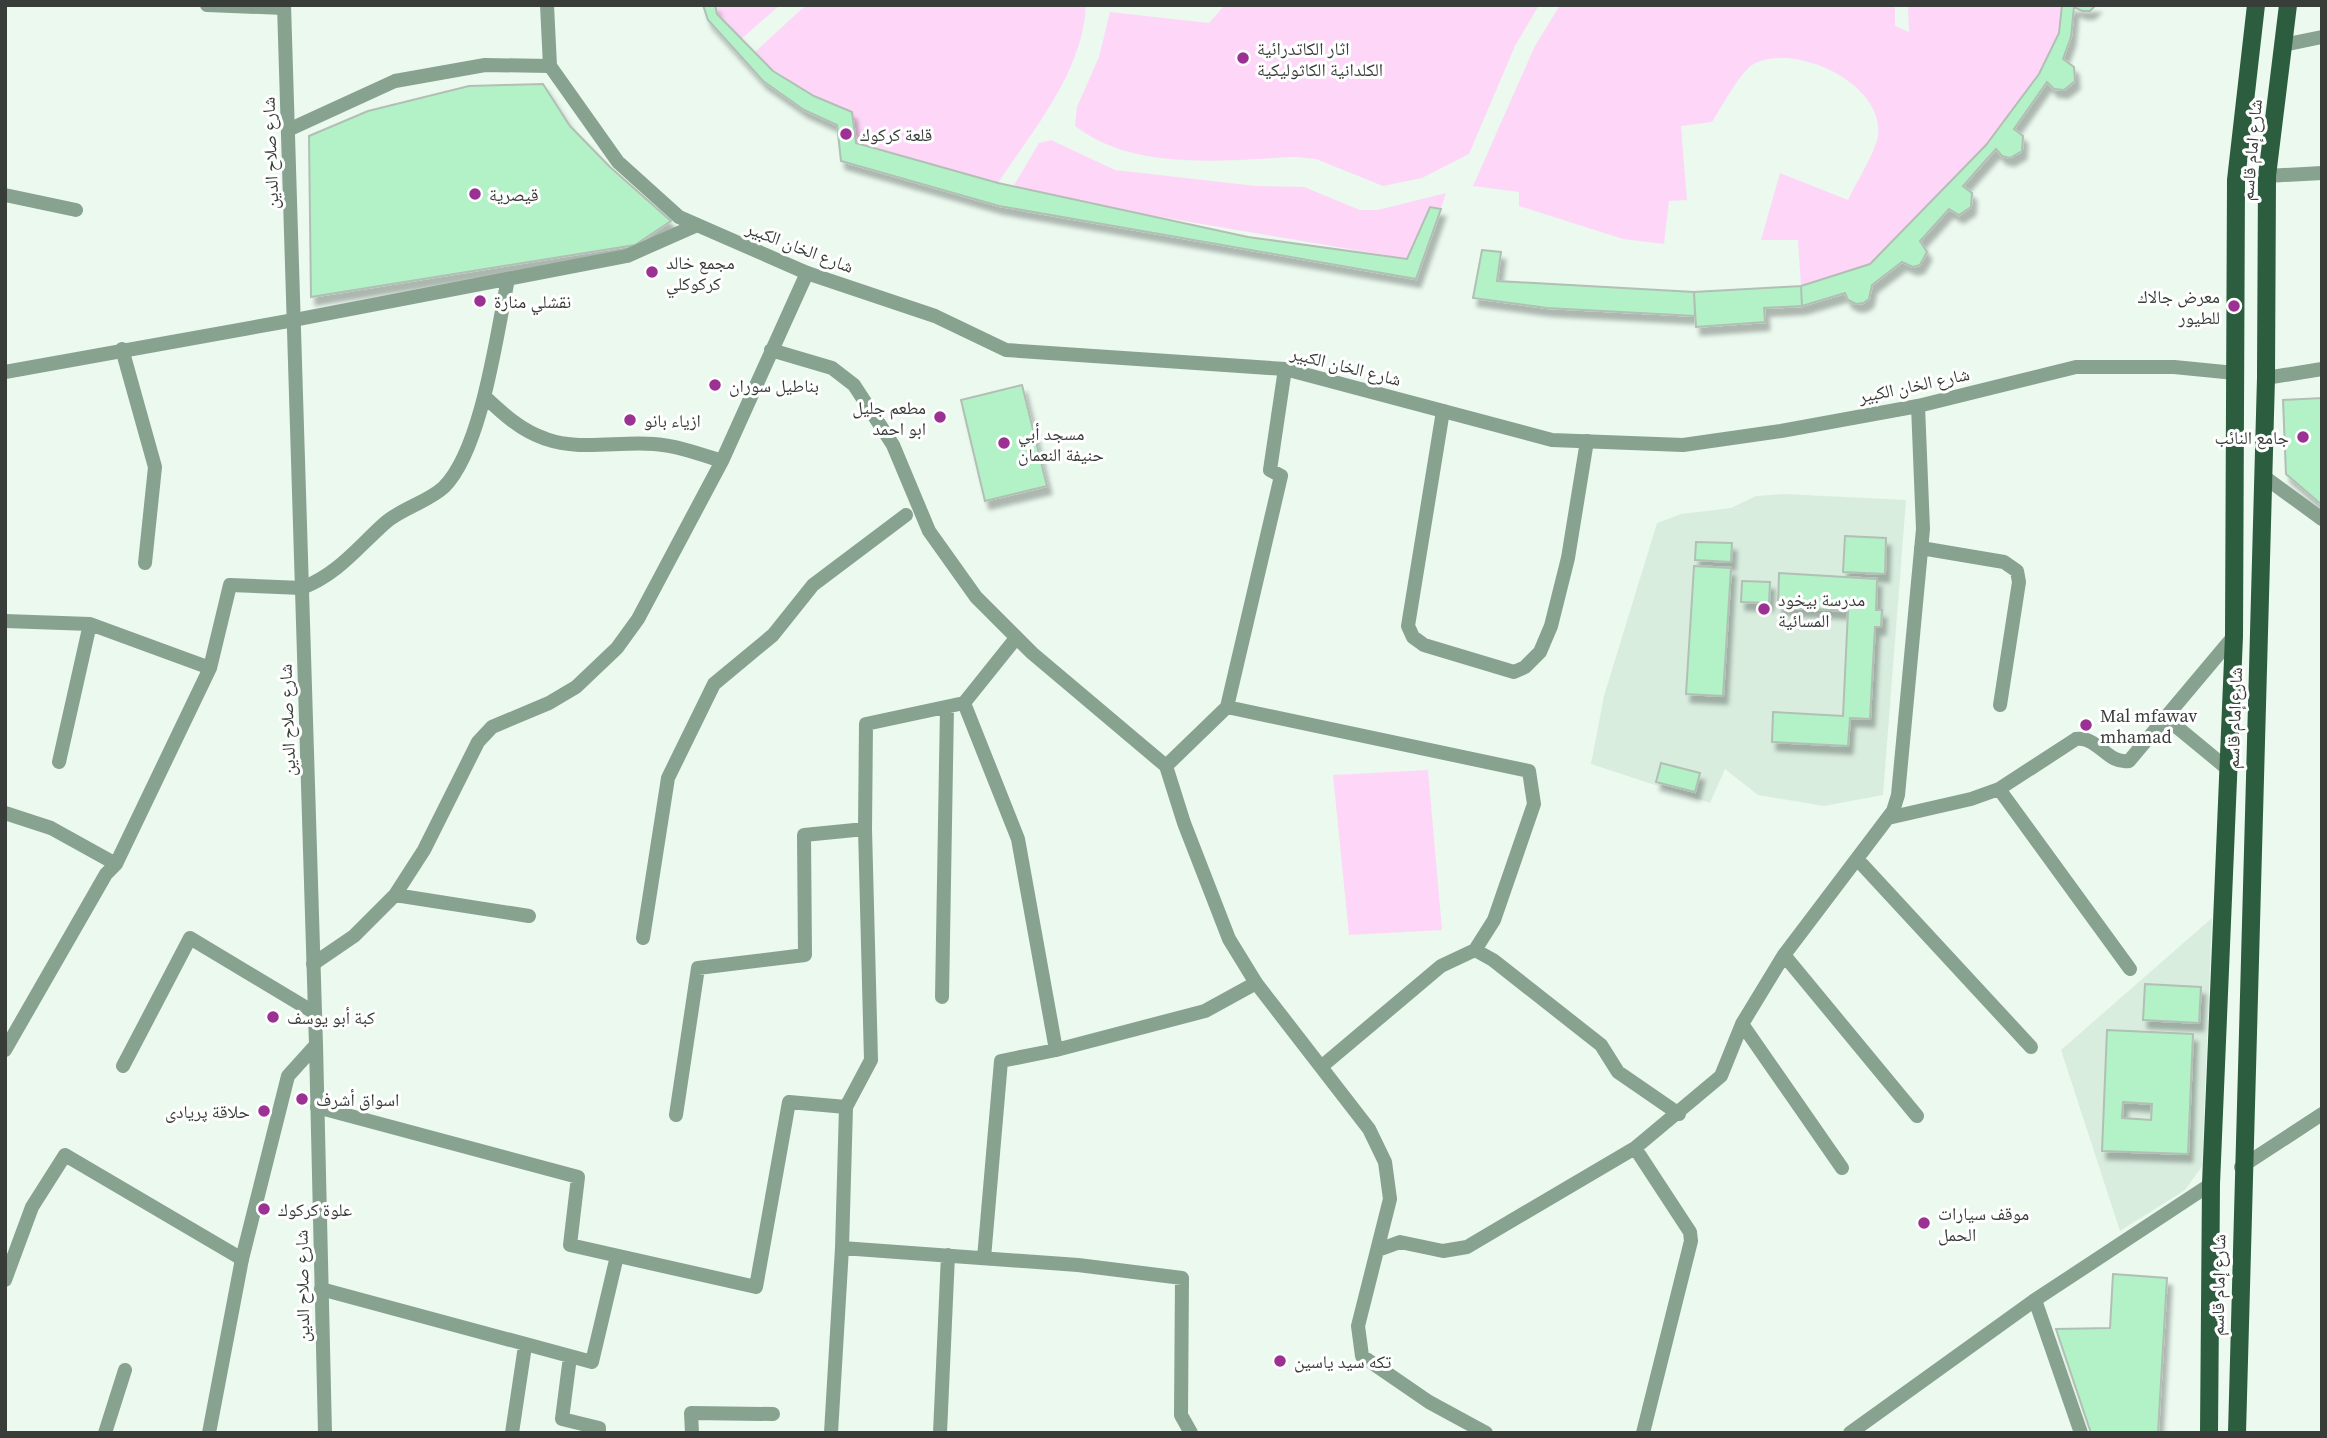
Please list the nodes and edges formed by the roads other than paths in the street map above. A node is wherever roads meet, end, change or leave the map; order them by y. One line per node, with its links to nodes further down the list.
1 (207, 5): 5 (street)
2 (547, 5): 8 (street)
3 (2256, 5): 23 (main road, شارع إمام قاسم)
4 (2288, 5): 7 (main road, شارع إمام قاسم)
5 (284, 7): 9 (street, شارع صلاح الدين)
6 (2322, 37): 7 (street)
7 (2283, 45): 11 (main road, شارع إمام قاسم)
8 (550, 66): 9 (street); 14 (street, شارع الخان الكبير)
9 (288, 130): 17 (street, شارع صلاح الدين)
10 (2322, 173): 11 (street)
11 (2267, 176): 24 (main road, شارع إمام قاسم)
12 (5, 195): 13 (street)
13 (76, 210)
14 (697, 225): 15 (street, شارع الخان الكبير); 16 (street)
15 (807, 273): 19 (street); 20 (street, شارع الخان الكبير)
16 (508, 279): 17 (street); 25 (street)
17 (294, 320): 18 (street); 35 (street, شارع صلاح الدين)
18 (122, 349): 22 (street); 34 (street)
19 (771, 350): 29 (street); 39 (street)
20 (1285, 369): 27 (street, شارع الخان الكبير); 44 (street)
21 (2322, 369): 24 (street)
22 (5, 372)
23 (2235, 373): 26 (street, شارع الخان الكبير); 38 (main road, شارع إمام قاسم)
24 (2266, 378): 30 (main road, شارع إمام قاسم)
25 (484, 396): 29 (street); 35 (street)
26 (1919, 406): 28 (street, شارع الخان الكبير); 33 (street)
27 (1443, 411): 28 (street, شارع الخان الكبير); 28 (street)
28 (1587, 441)
29 (722, 461): 55 (street)
30 (2263, 476): 32 (street); 79 (main road, شارع إمام قاسم)
31 (906, 515): 57 (street)
32 (2322, 519)
33 (1921, 548): 42 (street); 51 (street)
34 (145, 563)
35 (302, 588): 40 (street); 60 (street, شارع صلاح الدين)
36 (5, 621): 37 (street)
37 (90, 624): 40 (street); 46 (street)
38 (2234, 636): 45 (street); 48 (main road, شارع إمام قاسم)
39 (1016, 638): 41 (street); 47 (street)
40 (210, 668): 54 (street)
41 (964, 703): 43 (street); 69 (street)
42 (2000, 705)
43 (947, 707): 52 (street); 63 (street)
44 (1227, 707): 47 (street); 58 (street)
45 (2166, 718): 48 (street); 49 (street)
46 (59, 762)
47 (1166, 766): 62 (street)
48 (2230, 770): 81 (main road, شارع إمام قاسم)
49 (1999, 789): 51 (street); 61 (street)
50 (5, 813): 54 (street)
51 (1888, 818): 53 (street)
52 (865, 829): 73 (street); 76 (street)
53 (1858, 860): 59 (street); 68 (street)
54 (116, 864): 67 (street)
55 (395, 895): 56 (street); 60 (street)
56 (528, 916)
57 (643, 937)
58 (1475, 950): 71 (street); 74 (street)
59 (1784, 955): 65 (street); 77 (street)
60 (313, 964): 64 (street, شارع صلاح الدين)
61 (2130, 969)
62 (1256, 983): 69 (street); 71 (street)
63 (942, 997)
64 (315, 1013): 66 (street, شارع صلاح الدين); 70 (street)
65 (1742, 1024): 74 (street); 80 (street)
66 (316, 1045): 72 (street, شارع صلاح الدين); 87 (street)
67 (6, 1047)
68 (2031, 1048)
69 (1056, 1050): 86 (street)
70 (123, 1066)
71 (1321, 1068): 83 (street)
72 (317, 1107): 85 (street); 89 (street, شارع صلاح الدين)
73 (846, 1107): 82 (street); 85 (street)
74 (1679, 1114): 78 (street)
75 (2322, 1114): 79 (street)
76 (676, 1115)
77 (1917, 1116)
78 (1636, 1148): 83 (street); 105 (street)
79 (2241, 1167): 81 (main road); 109 (main road, شارع إمام قاسم)
80 (1842, 1168)
81 (2211, 1184): 90 (street); 108 (main road, شارع إمام قاسم)
82 (842, 1248): 84 (street); 101 (street)
83 (1378, 1250): 104 (street)
84 (948, 1255): 86 (street); 102 (street)
85 (617, 1256): 92 (street)
86 (984, 1258): 103 (street)
87 (242, 1259): 88 (street); 96 (street)
88 (5, 1280)
89 (321, 1289): 91 (street); 97 (street, شارع صلاح الدين)
90 (2035, 1300): 106 (street); 107 (street)
91 (525, 1346): 92 (street); 98 (street)
92 (570, 1357): 99 (street)
93 (125, 1370): 95 (street)
94 (773, 1414): 100 (street)
95 (105, 1433)
96 (209, 1433)
97 (324, 1433)
98 (512, 1433)
99 (599, 1433)
100 (692, 1433)
101 (831, 1433)
102 (940, 1433)
103 (1191, 1433)
104 (1486, 1433)
105 (1643, 1433)
106 (1850, 1433)
107 (2081, 1433)
108 (2208, 1433)
109 (2236, 1433)

